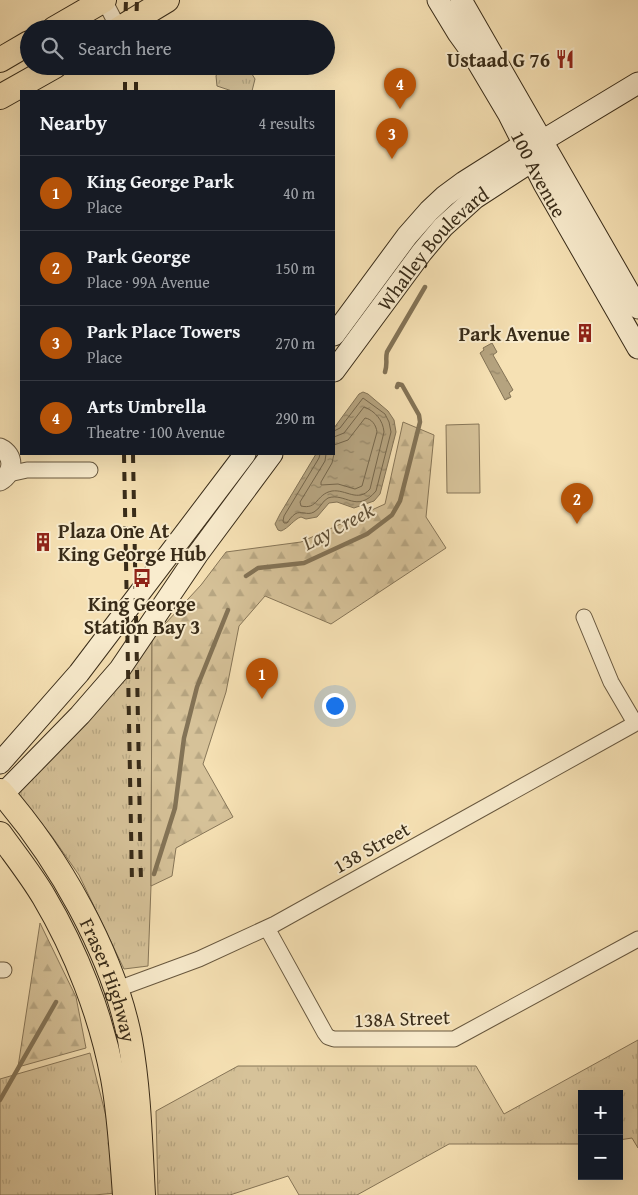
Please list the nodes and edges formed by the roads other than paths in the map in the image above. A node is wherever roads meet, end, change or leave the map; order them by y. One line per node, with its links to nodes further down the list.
1 (104, 0): 5 (main road); 6 (street)
2 (167, 0): 7 (main road)
3 (438, 0): 13 (main road, 100 Avenue)
4 (461, 0): 13 (main road, 100 Avenue)
5 (70, 20)
6 (114, 20)
7 (134, 20)
8 (20, 48): 9 (main road)
9 (0, 60)
10 (38, 75): 12 (main road)
11 (638, 83): 13 (main road, Whalley Boulevard)
12 (0, 97)
13 (533, 149): 14 (main road, 100 Avenue); 15 (main road, Whalley Boulevard); 16 (main road, 100 Avenue); 17 (main road, Whalley Boulevard)
14 (638, 308)
15 (335, 334)
16 (638, 348)
17 (335, 369)
18 (244, 455): 24 (main road)
19 (271, 455): 25 (main road)
20 (3, 464): 21 (street)
21 (90, 470)
22 (584, 617): 23 (street)
23 (637, 722): 27 (street, 138 Street)
24 (0, 763)
25 (1, 793): 29 (main road, Fraser Highway)
26 (0, 834): 30 (main road, Fraser Highway)
27 (267, 928): 28 (street, 138A Street); 29 (street, 138 Street)
28 (638, 939)
29 (115, 990): 31 (main road, Fraser Highway)
30 (125, 1195)
31 (143, 1195)

